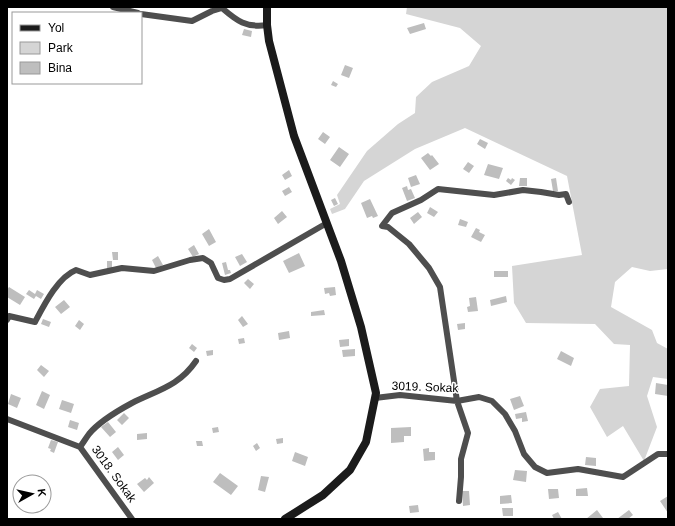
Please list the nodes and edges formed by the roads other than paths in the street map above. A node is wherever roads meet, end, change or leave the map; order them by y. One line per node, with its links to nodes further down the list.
1 (113, 7): 4 (street)
2 (267, 7): 6 (street)
3 (222, 8): 5 (street); 6 (street)
4 (136, 12)
5 (142, 13)
6 (267, 25): 8 (street)
7 (569, 202): 12 (street)
8 (327, 223): 9 (street); 11 (street)
9 (7, 320)
10 (196, 361): 14 (street)
11 (375, 398): 12 (street, 3019. Sokak); 18 (street)
12 (457, 401): 15 (street, 3019. Sokak); 16 (street)
13 (7, 419): 14 (street, 3018. Sokak)
14 (80, 447): 17 (street, 3018. Sokak)
15 (668, 454)
16 (459, 501)
17 (132, 519)
18 (285, 519)

